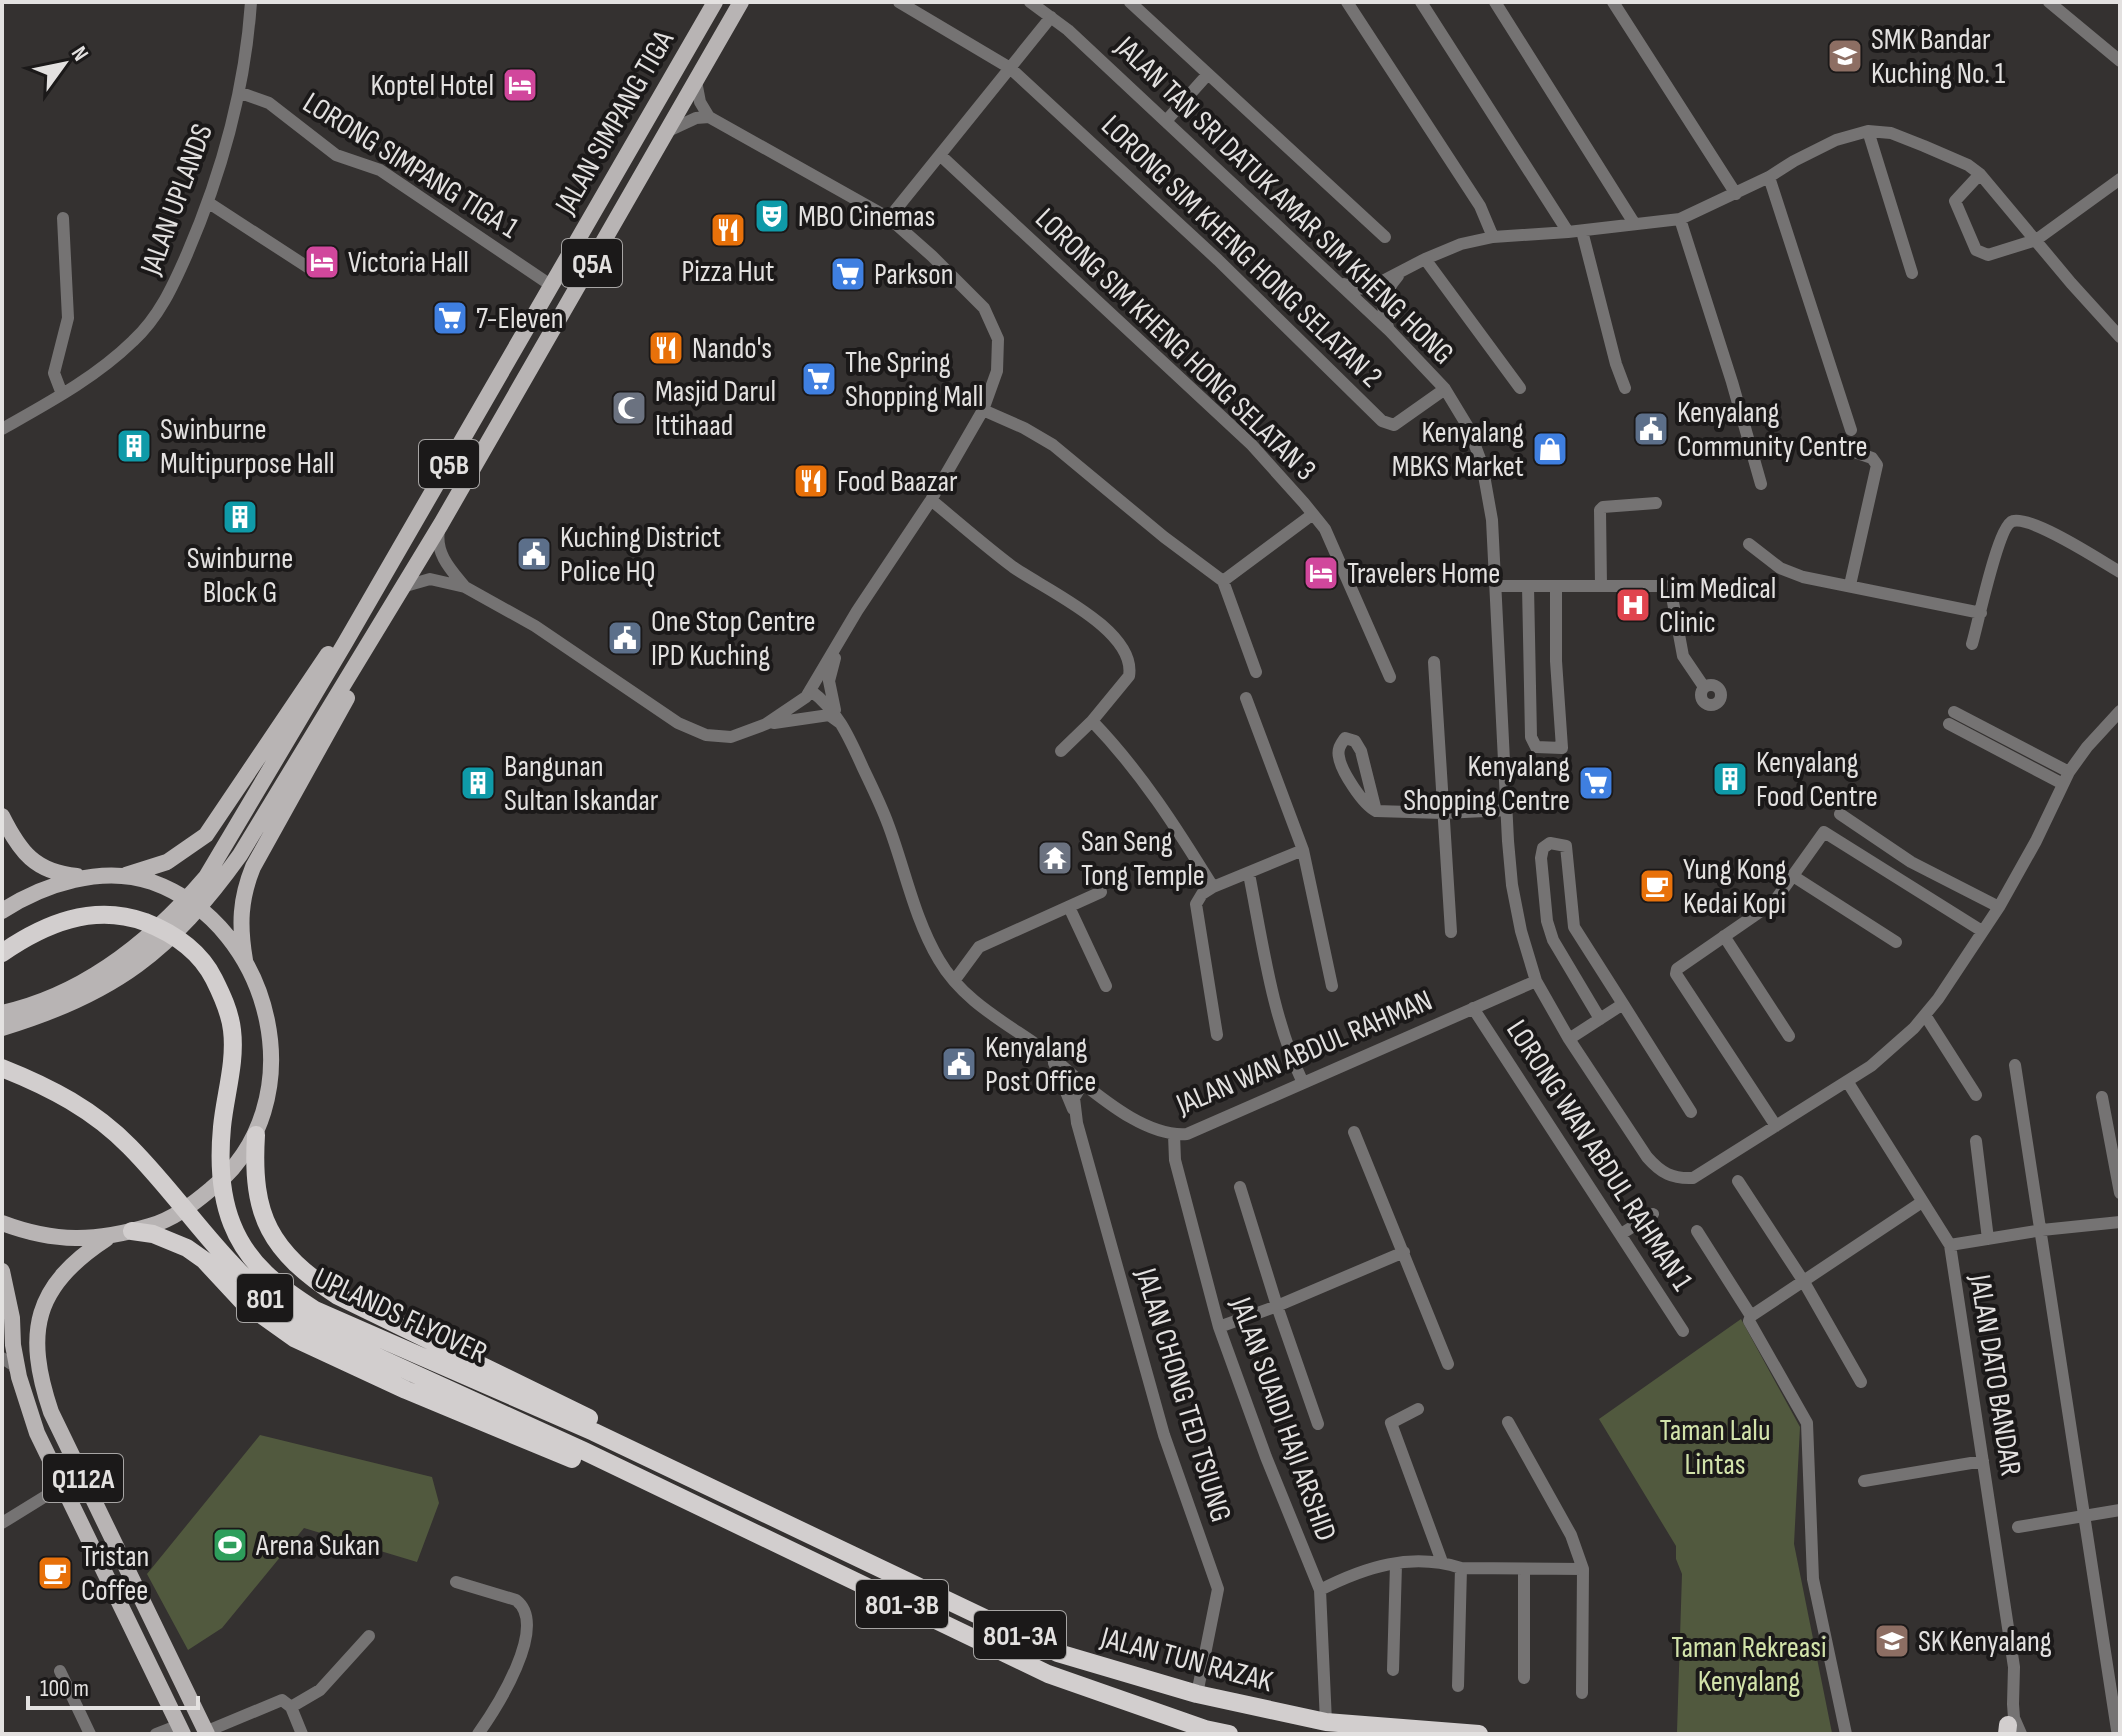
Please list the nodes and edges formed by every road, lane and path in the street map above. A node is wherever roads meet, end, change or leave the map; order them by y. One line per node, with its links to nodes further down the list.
1 (251, 2): 17 (street, JALAN UPLANDS)
2 (715, 2): 41 (main road, JALAN SIMPANG TIGA / Q5B)
3 (741, 2): 16 (main road, JALAN SIMPANG TIGA / Q5A)
4 (899, 2): 14 (street)
5 (1030, 2): 12 (street, JALAN TAN SRI DATUK AMAR SIM KHENG HONG)
6 (1130, 2): 15 (street)
7 (1347, 2): 34 (street)
8 (1421, 2): 32 (street)
9 (1495, 2): 31 (street)
10 (1613, 2): 26 (street)
11 (2049, 2): 13 (street)
12 (1051, 17): 14 (street); 19 (street, JALAN TAN SRI DATUK AMAR SIM KHENG HONG)
13 (2120, 61)
14 (1010, 68): 22 (street); 46 (street, LORONG SIM KHENG HONG SELATAN 2)
15 (1208, 74): 19 (street); 33 (street)
16 (696, 81): 18 (street); 20 (main road, JALAN SIMPANG TIGA / Q5A)
17 (241, 93): 27 (street, JALAN UPLANDS); 41 (street, LORONG SIMPANG TIGA 1)
18 (709, 117): 20 (street); 29 (street)
19 (1166, 121): 40 (street, JALAN TAN SRI DATUK AMAR SIM KHENG HONG)
20 (668, 131): 56 (main road, JALAN SIMPANG TIGA / Q5A)
21 (1868, 131): 23 (street); 24 (street); 39 (street)
22 (940, 155): 29 (street); 55 (street, LORONG SIM KHENG HONG SELATAN 3)
23 (1980, 174): 35 (street); 35 (street)
24 (1769, 177): 26 (street); 50 (street)
25 (2120, 179): 35 (street)
26 (1736, 194): 30 (street)
27 (209, 203): 37 (street); 47 (street, JALAN UPLANDS)
28 (63, 218): 47 (street)
29 (889, 218): 48 (street)
30 (1680, 219): 31 (street); 52 (street)
31 (1634, 223): 32 (street)
32 (1575, 232): 34 (street); 45 (street)
33 (1385, 237)
34 (1493, 237): 36 (street)
35 (2036, 240): 43 (street)
36 (1425, 259): 38 (street); 44 (street)
37 (309, 268)
38 (1402, 270): 40 (street); 42 (street)
39 (1912, 273)
40 (1338, 282): 42 (street, JALAN TAN SRI DATUK AMAR SIM KHENG HONG)
41 (552, 286): 67 (main road, JALAN SIMPANG TIGA / Q5B)
42 (1390, 331): 46 (street, JALAN TAN SRI DATUK AMAR SIM KHENG HONG)
43 (2120, 337)
44 (1520, 388)
45 (1625, 388)
46 (1445, 389): 61 (street, JALAN TAN SRI DATUK AMAR SIM KHENG HONG)
47 (62, 394): 49 (street, JALAN UPLANDS)
48 (983, 410): 53 (street); 59 (street)
49 (2, 429)
50 (1851, 430)
51 (1834, 445): 60 (street)
52 (1761, 484)
53 (931, 500): 70 (street); 80 (street)
54 (1656, 503): 64 (street)
55 (1313, 514): 59 (street); 74 (street, LORONG SIM KHENG HONG SELATAN 3)
56 (441, 524): 65 (main road, JALAN SIMPANG TIGA / Q5A); 66 (street)
57 (1749, 544): 60 (street)
58 (2120, 572): 68 (street)
59 (1223, 581): 73 (street)
60 (1850, 585): 68 (street)
61 (1497, 586): 62 (street); 88 (street, JALAN TAN SRI DATUK AMAR SIM KHENG HONG)
62 (1528, 586): 63 (street); 63 (street)
63 (1556, 586): 64 (street)
64 (1601, 586): 75 (street)
65 (402, 587): 66 (street); 69 (main road, JALAN SIMPANG TIGA / Q5A)
66 (465, 587): 81 (street)
67 (364, 611): 97 (main road, Q5B); 115 (main road, JALAN SIMPANG TIGA / Q5B)
68 (1981, 613): 71 (street)
69 (382, 620): 108 (main road, Q5A); 118 (main road, JALAN SIMPANG TIGA / Q5A)
70 (840, 640): 76 (street); 79 (street)
71 (1972, 644)
72 (1434, 662): 90 (street)
73 (1256, 672)
74 (1390, 677)
75 (1704, 687)
76 (810, 690): 79 (street, JALAN WAN ABDUL RAHMAN); 81 (street)
77 (1246, 698): 93 (street)
78 (2120, 711): 84 (street, JALAN TAN SRI DATUK AMAR SIM KHENG HONG)
79 (835, 712): 82 (street, JALAN WAN ABDUL RAHMAN)
80 (1092, 721): 85 (street); 98 (street)
81 (766, 724): 82 (street)
82 (843, 725): 109 (street, JALAN WAN ABDUL RAHMAN)
83 (2120, 727): 84 (street)
84 (2104, 728): 86 (street, JALAN TAN SRI DATUK AMAR SIM KHENG HONG)
85 (1061, 751)
86 (2069, 772): 87 (street, JALAN TAN SRI DATUK AMAR SIM KHENG HONG); 87 (street)
87 (2063, 784): 101 (street, JALAN TAN SRI DATUK AMAR SIM KHENG HONG)
88 (1507, 810): 90 (street); 110 (street, JALAN TAN SRI DATUK AMAR SIM KHENG HONG)
89 (1376, 811): 89 (street); 90 (street)
90 (1443, 813): 104 (street)
91 (1840, 814): 101 (street)
92 (2, 816): 96 (main road)
93 (1303, 850): 94 (street); 112 (street)
94 (1249, 874): 98 (street); 126 (street)
95 (1793, 876): 103 (street); 105 (street); 106 (street)
96 (85, 877): 97 (main road); 102 (main road)
97 (117, 877): 108 (main road)
98 (1213, 887): 119 (street)
99 (1101, 892): 100 (street)
100 (1069, 907): 109 (street); 111 (street)
101 (1999, 907): 103 (street, JALAN TAN SRI DATUK AMAR SIM KHENG HONG)
102 (2, 911)
103 (1982, 931): 116 (street, JALAN TAN SRI DATUK AMAR SIM KHENG HONG)
104 (1451, 932)
105 (1724, 936): 120 (street); 132 (street)
106 (1896, 942)
107 (2, 953): 167 (highway, UPLANDS FLYOVER / 801)
108 (246, 963): 134 (main road)
109 (954, 981): 122 (street, JALAN WAN ABDUL RAHMAN)
110 (1536, 981): 114 (street, JALAN WAN ABDUL RAHMAN); 121 (street, JALAN TAN SRI DATUK AMAR SIM KHENG HONG)
111 (1106, 986)
112 (1332, 986)
113 (1623, 1004): 117 (street); 117 (street); 131 (street)
114 (1473, 1008): 126 (street, JALAN WAN ABDUL RAHMAN); 147 (street, LORONG WAN ABDUL RAHMAN 1)
115 (2, 1013)
116 (1925, 1015): 125 (street, JALAN TAN SRI DATUK AMAR SIM KHENG HONG); 128 (street)
117 (1600, 1019): 121 (street)
118 (2, 1028)
119 (1217, 1035)
120 (1789, 1036)
121 (1569, 1039): 132 (street, JALAN TAN SRI DATUK AMAR SIM KHENG HONG)
122 (1051, 1058): 127 (street, JALAN WAN ABDUL RAHMAN); 130 (street, JALAN CHONG TED TSIUNG)
123 (2015, 1065): 144 (street)
124 (2, 1068): 168 (highway, UPLANDS FLYOVER / 801)
125 (1847, 1081): 132 (street, JALAN TAN SRI DATUK AMAR SIM KHENG HONG); 140 (street, JALAN DATO BANDAR)
126 (1303, 1083): 135 (street, JALAN WAN ABDUL RAHMAN)
127 (1087, 1087): 130 (street); 135 (street, JALAN WAN ABDUL RAHMAN)
128 (1976, 1095)
129 (2102, 1097): 139 (street)
130 (1075, 1112): 191 (street, JALAN CHONG TED TSIUNG)
131 (1691, 1112)
132 (1776, 1126)
133 (1354, 1132): 151 (street)
134 (256, 1135): 145 (main road); 169 (highway)
135 (1174, 1135): 157 (street, JALAN SUAIDI HAJI ARSHID)
136 (1976, 1141): 149 (street)
137 (1738, 1181): 153 (street)
138 (1240, 1187): 154 (street)
139 (2120, 1193)
140 (1922, 1202): 150 (street, JALAN DATO BANDAR); 153 (street)
141 (1653, 1214): 147 (street)
142 (2120, 1222): 144 (street)
143 (2, 1223): 148 (main road)
144 (2042, 1230): 149 (street); 175 (street)
145 (132, 1231): 148 (main road); 171 (highway)
146 (1697, 1231): 155 (street)
147 (1621, 1234): 158 (street, LORONG WAN ABDUL RAHMAN 1)
148 (111, 1236): 197 (main road, Q112A)
149 (1988, 1239): 150 (street)
150 (1950, 1245): 170 (street, JALAN DATO BANDAR)
151 (1404, 1252): 154 (street); 161 (street)
152 (2, 1271): 156 (main road)
153 (1804, 1282): 155 (street); 163 (street)
154 (1277, 1306): 157 (street); 166 (street)
155 (1751, 1316): 205 (street)
156 (12, 1318): 159 (street); 162 (main road)
157 (1219, 1327): 184 (street, JALAN SUAIDI HAJI ARSHID)
158 (1683, 1331)
159 (2, 1340)
160 (2, 1358): 162 (street)
161 (1448, 1364)
162 (19, 1377): 173 (main road)
163 (1861, 1382)
164 (1418, 1409): 178 (street)
165 (1508, 1422): 181 (street)
166 (1318, 1424)
167 (594, 1432): 169 (highway, JALAN TUN RAZAK / 801-3A)
168 (584, 1451): 171 (highway, JALAN TUN RAZAK / 801-3B)
169 (640, 1455): 191 (highway, JALAN TUN RAZAK / 801-3A)
170 (1983, 1461): 172 (street); 196 (street, JALAN DATO BANDAR)
171 (625, 1471): 195 (highway, JALAN TUN RAZAK / 801-3B)
172 (1864, 1481)
173 (62, 1486): 176 (street); 194 (main road)
174 (2120, 1510): 175 (street)
175 (2084, 1516): 177 (street); 198 (street)
176 (2, 1523)
177 (2018, 1527)
178 (1442, 1562): 179 (street); 180 (street)
179 (1396, 1564): 184 (street); 186 (street)
180 (1461, 1568): 182 (street); 189 (street)
181 (1583, 1569): 182 (street); 190 (street)
182 (1524, 1570): 188 (street)
183 (456, 1582): 202 (street)
184 (1320, 1590): 193 (street, JALAN SUAIDI HAJI ARSHID)
185 (369, 1636): 192 (street)
186 (1393, 1670)
187 (60, 1671): 199 (street)
188 (1524, 1678)
189 (1458, 1686)
190 (1582, 1693)
191 (1197, 1694): 193 (highway, JALAN TUN RAZAK / 801-3A)
192 (291, 1707): 197 (street); 201 (street)
193 (1326, 1722): 204 (highway, JALAN TUN RAZAK / 801-3A)
194 (181, 1730): 200 (street)
195 (1206, 1731): 203 (highway, JALAN TUN RAZAK / 801-3B)
196 (2009, 1732)
197 (206, 1733)
198 (2120, 1733)
199 (90, 1734)
200 (156, 1734)
201 (302, 1734)
202 (478, 1734)
203 (1229, 1734)
204 (1479, 1734)
205 (1846, 1734)

